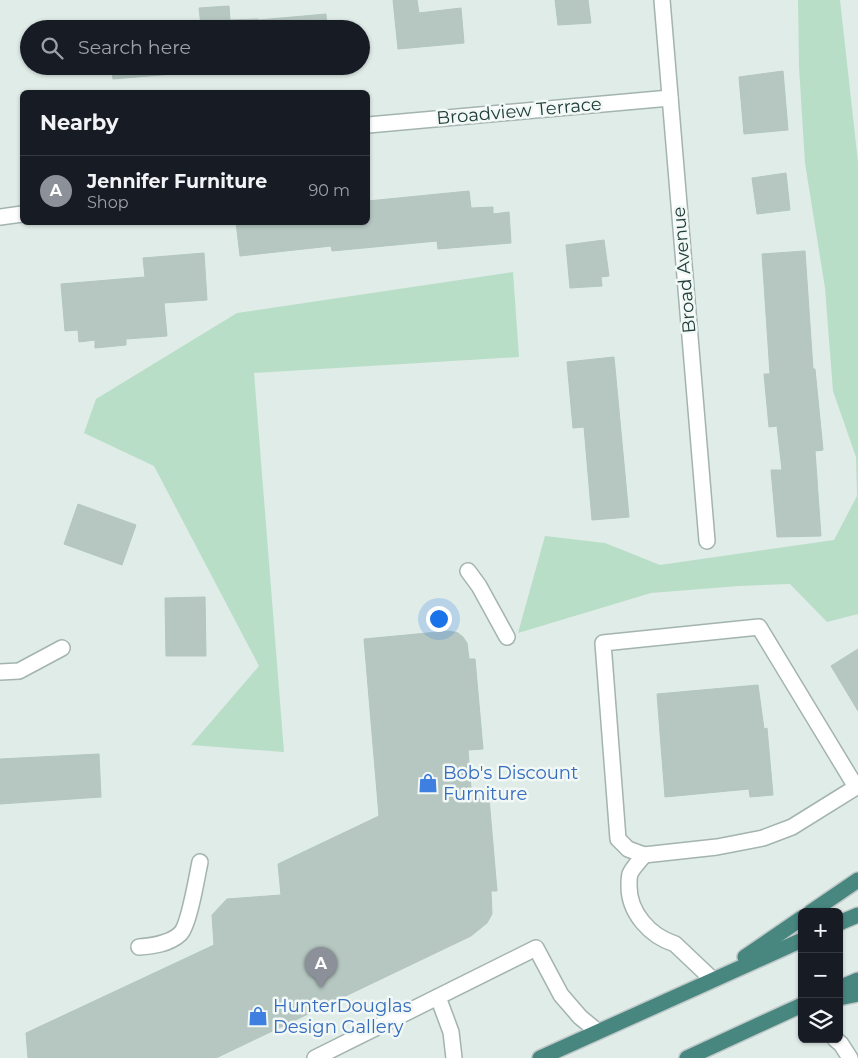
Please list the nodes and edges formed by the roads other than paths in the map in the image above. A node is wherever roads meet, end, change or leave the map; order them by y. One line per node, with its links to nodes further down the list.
1 (662, 0): 2 (street, Broad Avenue)
2 (670, 98): 3 (street, Broadview Terrace); 6 (street, Broad Avenue)
3 (370, 125)
4 (20, 214): 5 (street)
5 (0, 217)
6 (707, 541)
7 (468, 571): 8 (street)
8 (506, 637)
9 (62, 648): 10 (street)
10 (0, 672)
11 (857, 787): 12 (street); 12 (street)
12 (644, 855): 21 (street)
13 (200, 862): 20 (street)
14 (858, 880): 15 (highway)
15 (817, 908)
16 (858, 915): 18 (highway)
17 (798, 921): 21 (highway)
18 (843, 921)
19 (798, 942): 21 (highway)
20 (139, 948)
21 (714, 980): 28 (highway)
22 (858, 980): 23 (highway)
23 (843, 986)
24 (858, 994): 26 (highway)
25 (438, 997): 28 (street); 30 (street); 31 (street)
26 (843, 997)
27 (798, 1009): 33 (highway)
28 (597, 1031): 32 (highway)
29 (840, 1043): 34 (street)
30 (316, 1058)
31 (454, 1058)
32 (540, 1058)
33 (687, 1058)
34 (850, 1058)

